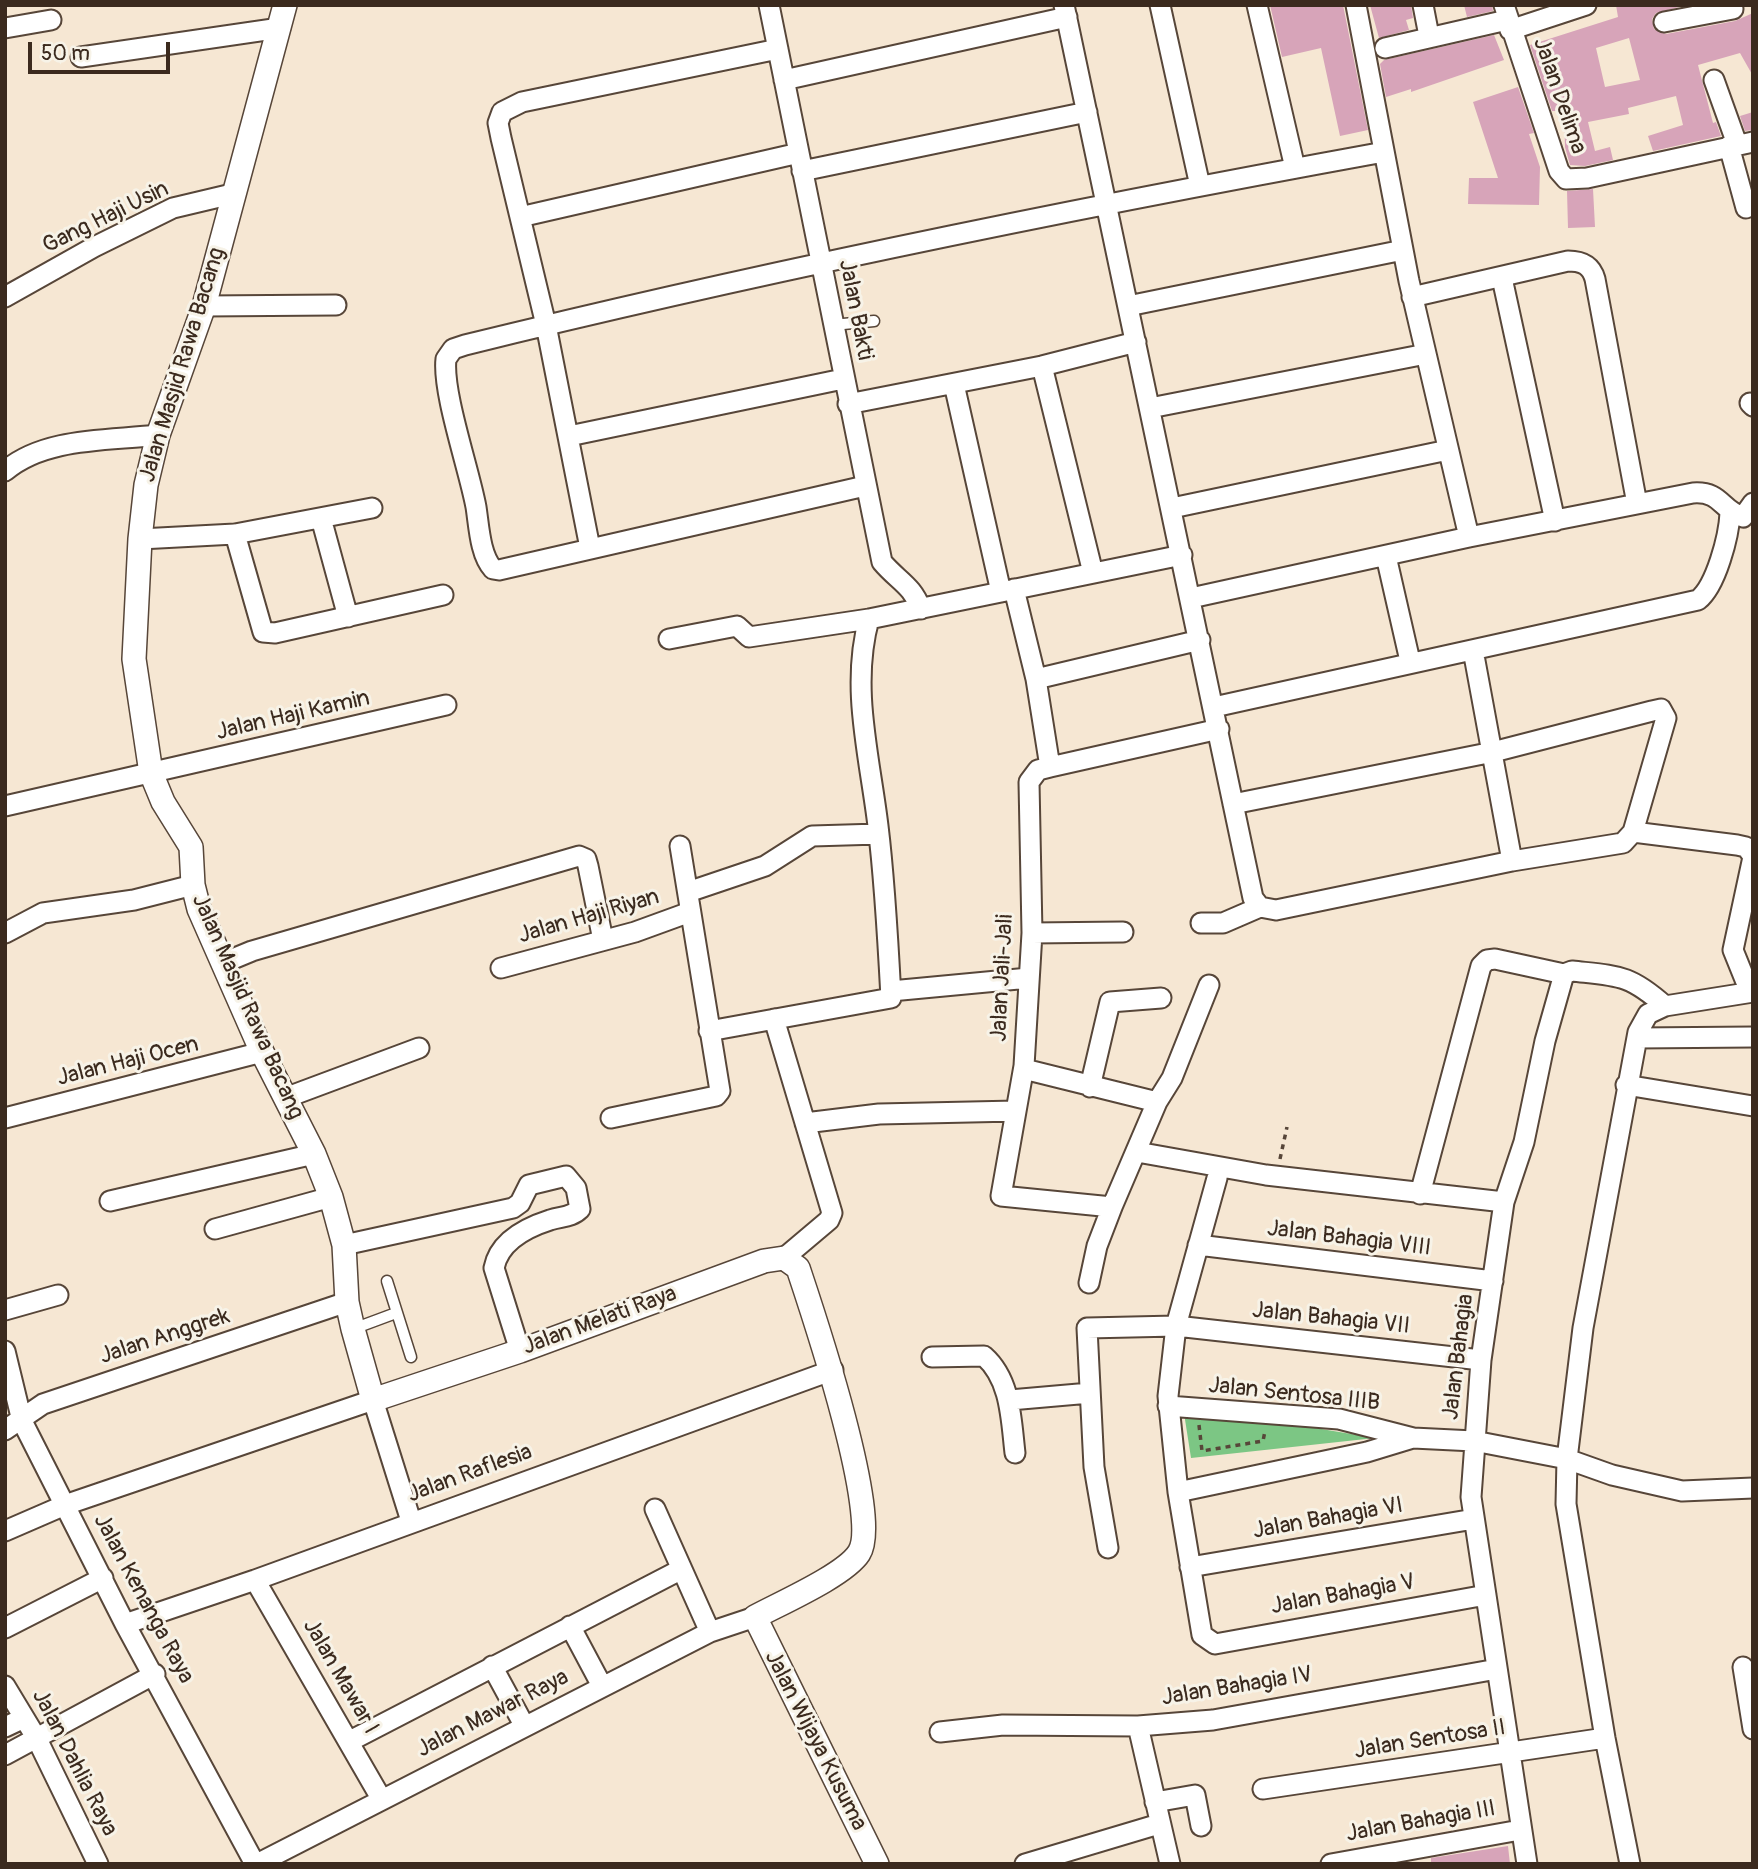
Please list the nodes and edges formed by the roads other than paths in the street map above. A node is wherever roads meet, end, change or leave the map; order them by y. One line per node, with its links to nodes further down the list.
1 (285, 5): 14 (street, Jalan Masjid Rawa Bacang)
2 (769, 5): 17 (street, Jalan Bakti)
3 (1160, 5): 26 (street)
4 (1258, 5): 25 (street)
5 (1356, 5): 23 (street)
6 (1423, 5): 15 (street)
7 (1586, 5): 10 (street)
8 (1738, 6): 12 (street)
9 (1066, 11): 19 (street); 21 (street)
10 (1507, 18): 15 (street); 22 (street, Jalan Delima)
11 (51, 20): 13 (street)
12 (1664, 22)
13 (5, 28)
14 (280, 28): 18 (street); 27 (street, Jalan Masjid Rawa Bacang)
15 (1429, 36): 16 (street)
16 (1385, 48)
17 (778, 49): 19 (street, Jalan Bakti); 30 (street)
18 (81, 57)
19 (784, 80): 24 (street, Jalan Bakti)
20 (1714, 80): 22 (street)
21 (1087, 112): 24 (street); 28 (street)
22 (1740, 144): 29 (street)
23 (1384, 152): 25 (street); 31 (street)
24 (800, 162): 30 (street); 32 (street, Jalan Bakti)
25 (1295, 168): 26 (street)
26 (1200, 186): 28 (street)
27 (232, 194): 34 (street, Gang Haji Usin); 37 (street, Jalan Masjid Rawa Bacang)
28 (1107, 203): 32 (street); 38 (street)
29 (1746, 208)
30 (520, 217): 40 (street)
31 (1403, 250): 35 (street); 38 (street)
32 (820, 262): 40 (street); 41 (street, Jalan Bakti)
33 (1502, 278): 35 (street); 55 (street); 60 (street)
34 (5, 297)
35 (1412, 297): 43 (street)
36 (336, 305): 37 (street)
37 (204, 306): 49 (street, Jalan Masjid Rawa Bacang)
38 (1128, 306): 42 (street)
39 (874, 321): 41 (lane)
40 (546, 325): 50 (street); 64 (street)
41 (833, 325): 45 (street, Jalan Bakti)
42 (1136, 342): 44 (street); 48 (street)
43 (1426, 354): 48 (street); 51 (street)
44 (1042, 366): 46 (street); 67 (street)
45 (843, 379): 47 (street, Jalan Bakti); 50 (street)
46 (954, 384): 47 (street); 68 (street)
47 (848, 404): 53 (street, Jalan Bakti)
48 (1150, 408): 57 (street)
49 (158, 435): 52 (street); 63 (street, Jalan Masjid Rawa Bacang)
50 (569, 436): 64 (street)
51 (1448, 450): 57 (street); 62 (street)
52 (5, 471)
53 (865, 486): 64 (street); 71 (street, Jalan Bakti)
54 (1753, 503): 58 (street)
55 (1637, 504): 58 (street); 60 (street)
56 (372, 508): 59 (street)
57 (1172, 508): 65 (street)
58 (1730, 513): 76 (street)
59 (321, 518): 61 (street); 72 (street)
60 (1555, 521): 62 (street)
61 (235, 534): 63 (street); 72 (street)
62 (1469, 537): 66 (street)
63 (139, 540): 84 (street, Jalan Masjid Rawa Bacang)
64 (590, 548)
65 (1182, 555): 67 (street); 70 (street)
66 (1386, 556): 70 (street); 77 (street)
67 (1093, 573): 68 (street)
68 (1008, 591): 71 (street); 78 (street)
69 (443, 594): 72 (street)
70 (1191, 598): 75 (street)
71 (921, 609): 73 (street)
72 (348, 617)
73 (869, 619): 74 (street); 88 (street)
74 (669, 639)
75 (1200, 640): 78 (street); 80 (street)
76 (1474, 650): 77 (street); 82 (street)
77 (1410, 661): 80 (street)
78 (1036, 679): 83 (street)
79 (446, 705): 84 (street, Jalan Haji Kamin)
80 (1214, 707): 81 (street)
81 (1219, 729): 83 (street); 85 (street)
82 (1493, 752): 85 (street); 87 (street); 91 (street)
83 (1049, 767): 99 (street, Jalan Jali-Jali)
84 (150, 774): 86 (street, Jalan Haji Kamin); 92 (street, Jalan Masjid Rawa Bacang)
85 (1233, 804): 94 (street)
86 (5, 806)
87 (1633, 832): 90 (street); 91 (street)
88 (879, 834): 93 (street); 106 (street)
89 (680, 846): 93 (street)
90 (1753, 857): 107 (street)
91 (1512, 861): 94 (street)
92 (192, 885): 98 (street); 101 (street, Jalan Masjid Rawa Bacang)
93 (688, 892): 95 (street)
94 (1260, 907): 96 (street)
95 (690, 912): 100 (street, Jalan Haji Riyan); 111 (street)
96 (1201, 923)
97 (1123, 932): 99 (street)
98 (5, 933)
99 (1032, 933): 104 (street, Jalan Jali-Jali)
100 (603, 940): 101 (street); 102 (street, Jalan Haji Riyan)
101 (223, 963): 115 (street, Jalan Masjid Rawa Bacang)
102 (501, 968)
103 (1564, 974): 109 (street); 129 (street); 132 (street, Jalan Bahagia)
104 (1029, 978): 106 (street); 116 (street, Jalan Jali-Jali)
105 (1209, 985): 120 (street)
106 (891, 991): 110 (street)
107 (1752, 992): 109 (street)
108 (1161, 998): 118 (street)
109 (1665, 1006): 113 (street)
110 (775, 1020): 111 (street); 125 (street)
111 (709, 1031): 124 (street)
112 (1753, 1037): 113 (street)
113 (1637, 1038): 117 (street)
114 (419, 1048): 119 (street)
115 (262, 1052): 119 (street, Jalan Masjid Rawa Bacang); 123 (street, Jalan Haji Ocen)
116 (1024, 1066): 118 (street, Jalan Jali-Jali); 122 (street)
117 (1626, 1085): 121 (street); 161 (street)
118 (1090, 1087): 120 (street, Jalan Jali-Jali)
119 (285, 1098): 127 (street, Jalan Masjid Rawa Bacang)
120 (1157, 1102): 126 (street)
121 (1753, 1107)
122 (1016, 1111): 125 (street); 133 (street)
123 (5, 1118)
124 (611, 1118)
125 (805, 1123): 137 (street)
126 (1137, 1152): 129 (street); 133 (street)
127 (314, 1154): 130 (street, Jalan Masjid Rawa Bacang); 131 (street)
128 (1217, 1178): 136 (street)
129 (1420, 1194): 132 (street)
130 (331, 1197): 134 (street); 135 (street, Jalan Masjid Rawa Bacang)
131 (110, 1201)
132 (1504, 1202): 139 (street, Jalan Bahagia)
133 (1112, 1207): 140 (street)
134 (215, 1229)
135 (344, 1245): 142 (street, Jalan Masjid Rawa Bacang); 148 (street)
136 (1198, 1245): 139 (street, Jalan Bahagia VIII); 145 (street)
137 (784, 1258): 148 (street, Jalan Melati Raya); 152 (street)
138 (387, 1281): 144 (lane)
139 (1493, 1281): 151 (street, Jalan Bahagia)
140 (1089, 1283)
141 (58, 1295): 143 (street)
142 (347, 1302): 146 (street, Jalan Masjid Rawa Bacang); 157 (street, Jalan Anggrek)
143 (5, 1310)
144 (396, 1313): 146 (lane); 149 (lane)
145 (1176, 1326): 151 (street, Jalan Bahagia VII); 153 (street, Jalan Bahagia VII); 156 (street)
146 (353, 1329): 154 (street, Jalan Masjid Rawa Bacang)
147 (5, 1351): 157 (street, Jalan Kenanga Raya)
148 (520, 1351): 154 (street, Jalan Melati Raya)
149 (411, 1357)
150 (932, 1357): 155 (street)
151 (1481, 1360): 159 (street, Jalan Bahagia)
152 (833, 1370): 167 (street, Jalan Raflesia); 175 (street)
153 (1090, 1393): 155 (street); 169 (street)
154 (373, 1400): 164 (street, Jalan Melati Raya); 167 (street)
155 (1010, 1400): 160 (street)
156 (1168, 1406): 158 (street, Jalan Sentosa IIIB); 163 (street)
157 (14, 1425): 164 (street, Jalan Kenanga Raya)
158 (1413, 1438): 159 (street); 163 (street)
159 (1474, 1441): 161 (street); 166 (street, Jalan Bahagia)
160 (1015, 1453)
161 (1567, 1459): 162 (street); 192 (street)
162 (1753, 1488)
163 (1178, 1492): 170 (street)
164 (65, 1505): 168 (street, Jalan Melati Raya); 172 (street, Jalan Kenanga Raya)
165 (655, 1509): 171 (street)
166 (1474, 1519): 170 (street, Jalan Bahagia VI); 174 (street, Jalan Bahagia)
167 (411, 1521): 173 (street, Jalan Raflesia)
168 (5, 1531)
169 (1108, 1548)
170 (1190, 1567): 174 (street, Jalan Bahagia V)
171 (680, 1570): 177 (street); 179 (street)
172 (103, 1578): 176 (street, Jalan Kenanga Raya); 178 (street)
173 (255, 1580): 176 (street, Jalan Raflesia); 194 (street, Jalan Mawar I)
174 (1486, 1595): 182 (street, Jalan Bahagia)
175 (755, 1617): 179 (street, Jalan Mawar Raya); 206 (street, Jalan Wijaya Kusuma)
176 (125, 1624): 183 (street, Jalan Kenanga Raya)
177 (570, 1626): 180 (street); 185 (street)
178 (5, 1628)
179 (710, 1632): 185 (street, Jalan Mawar Raya)
180 (492, 1666): 187 (street); 194 (street)
181 (1743, 1667): 190 (street)
182 (1497, 1669): 188 (street, Jalan Bahagia IV); 195 (street, Jalan Bahagia)
183 (155, 1674): 193 (street); 205 (street, Jalan Kenanga Raya)
184 (5, 1686): 186 (street, Jalan Dahlia Raya)
185 (602, 1686): 187 (street, Jalan Mawar Raya)
186 (24, 1718): 189 (street); 193 (street, Jalan Dahlia Raya)
187 (524, 1725): 198 (street, Jalan Mawar Raya)
188 (1138, 1726): 191 (street, Jalan Bahagia IV); 199 (street)
189 (5, 1727)
190 (1753, 1729)
191 (940, 1732)
192 (1605, 1738): 195 (street, Jalan Sentosa II); 211 (street)
193 (37, 1739): 196 (street); 204 (street, Jalan Dahlia Raya)
194 (350, 1741): 198 (street, Jalan Mawar I)
195 (1510, 1752): 197 (street, Jalan Sentosa II); 202 (street, Jalan Bahagia)
196 (5, 1755)
197 (1264, 1789)
198 (382, 1800): 205 (street, Jalan Mawar Raya)
199 (1156, 1802): 200 (street); 201 (street)
200 (1159, 1824): 207 (street); 208 (street)
201 (1201, 1826)
202 (1520, 1830): 203 (street, Jalan Bahagia III); 210 (street, Jalan Bahagia)
203 (1361, 1861): 209 (street, Jalan Bahagia III)
204 (98, 1864)
205 (256, 1864)
206 (877, 1864)
207 (1025, 1864)
208 (1170, 1864)
209 (1331, 1864)
210 (1527, 1864)
211 (1630, 1864)

